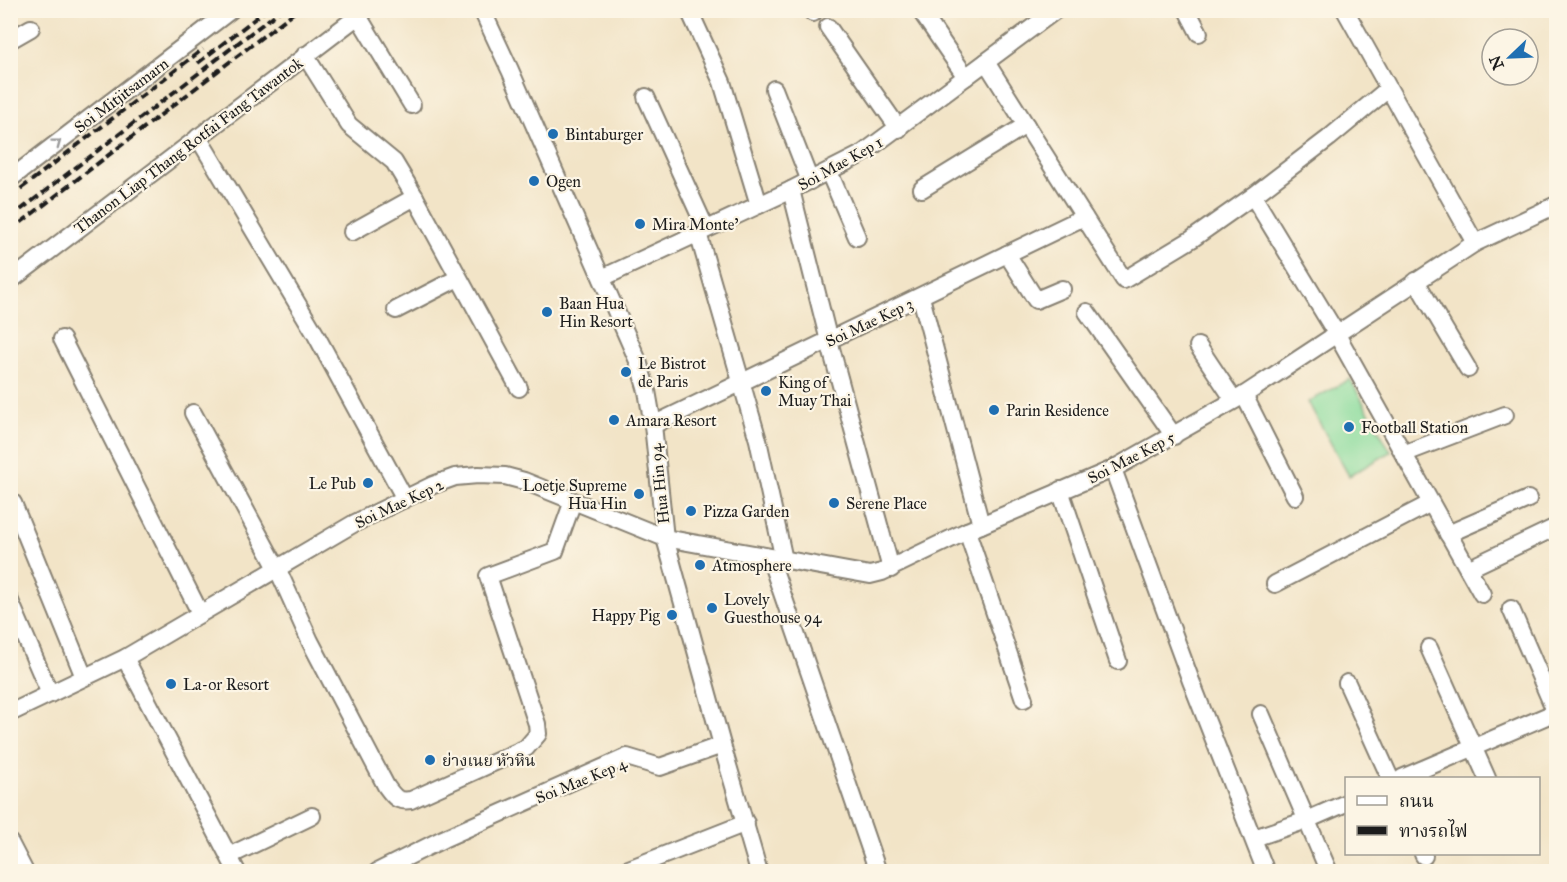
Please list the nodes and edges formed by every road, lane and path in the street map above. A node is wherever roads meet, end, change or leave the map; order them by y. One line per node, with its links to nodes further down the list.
1 (231, 10): 24 (street, Soi Mitjitsamarn, one-way to 1)
2 (482, 10): 39 (street, Hua Hin 94)
3 (689, 10): 30 (street)
4 (920, 10): 15 (street)
5 (1056, 10): 14 (street, Soi Mae Kep 1)
6 (1186, 10): 11 (street)
7 (1345, 10): 17 (street)
8 (362, 13): 13 (street, Thanon Liap Thang Rotfai Fang Tawantok); 19 (street)
9 (828, 27): 21 (street)
10 (31, 28): 12 (street)
11 (1199, 33)
12 (10, 40)
13 (305, 55): 22 (street, Thanon Liap Thang Rotfai Fang Tawantok); 29 (street)
14 (986, 62): 15 (street, Soi Mae Kep 1); 20 (street)
15 (966, 77): 21 (street, Soi Mae Kep 1)
16 (774, 89): 25 (street)
17 (1388, 89): 28 (street); 36 (street)
18 (646, 97): 33 (street)
19 (412, 105)
20 (1026, 125): 26 (street); 32 (street)
21 (899, 129): 23 (street, Soi Mae Kep 1)
22 (198, 137): 40 (street, Thanon Liap Thang Rotfai Fang Tawantok); 63 (street)
23 (829, 172): 25 (street, Soi Mae Kep 1); 35 (street)
24 (10, 178)
25 (810, 181): 27 (street, Soi Mae Kep 1)
26 (922, 189)
27 (791, 190): 30 (street, Soi Mae Kep 1); 48 (street)
28 (1253, 196): 32 (street); 46 (street)
29 (416, 197): 34 (street); 38 (street)
30 (759, 205): 33 (street, Soi Mae Kep 1)
31 (1557, 205): 36 (street, Soi Mae Kep 5)
32 (1084, 217): 37 (street, Soi Mae Kep 3)
33 (702, 231): 39 (street, Soi Mae Kep 1); 51 (street)
34 (352, 232)
35 (857, 237)
36 (1475, 243): 41 (street, Soi Mae Kep 5)
37 (1007, 254): 42 (street); 43 (street, Soi Mae Kep 3)
38 (458, 278): 44 (street); 52 (street)
39 (602, 278): 56 (street, Hua Hin 94)
40 (10, 280)
41 (1416, 280): 46 (street, Soi Mae Kep 5); 50 (street)
42 (1062, 289)
43 (921, 297): 48 (street, Soi Mae Kep 3); 68 (street)
44 (396, 310)
45 (1087, 312): 57 (street)
46 (1336, 333): 53 (street, Soi Mae Kep 5); 58 (street)
47 (62, 339): 79 (street)
48 (829, 340): 51 (street, Soi Mae Kep 3); 72 (street)
49 (1198, 346): 53 (street)
50 (1468, 369)
51 (741, 382): 56 (street, Soi Mae Kep 3); 71 (street)
52 (519, 388)
53 (1239, 397): 57 (street, Soi Mae Kep 5); 61 (street)
54 (193, 413): 74 (street)
55 (1505, 415): 58 (street)
56 (653, 425): 70 (street, Hua Hin 94)
57 (1174, 436): 59 (street, Soi Mae Kep 5)
58 (1403, 454): 66 (street)
59 (1113, 469): 60 (street, Soi Mae Kep 5); 99 (street)
60 (1060, 490): 68 (street, Soi Mae Kep 5); 82 (street)
61 (1295, 496)
62 (1528, 498): 69 (street)
63 (405, 500): 64 (street, Soi Mae Kep 2); 74 (street, Soi Mae Kep 2)
64 (573, 501): 70 (street, Soi Mae Kep 2); 74 (street)
65 (13, 502): 83 (street)
66 (1431, 503): 69 (street); 75 (street)
67 (1557, 527): 73 (street)
68 (974, 528): 72 (street, Soi Mae Kep 5); 86 (street)
69 (1448, 534): 73 (street)
70 (665, 538): 71 (street, Soi Mae Kep 5); 90 (street, Hua Hin 94)
71 (777, 559): 72 (street, Soi Mae Kep 5); 106 (street)
72 (891, 569)
73 (1468, 569): 76 (street)
74 (278, 570): 79 (street, Soi Mae Kep 2)
75 (1275, 584)
76 (1482, 594)
77 (10, 601): 85 (street)
78 (1511, 609): 87 (street)
79 (200, 614): 81 (street, Soi Mae Kep 2)
80 (1429, 648): 91 (street)
81 (125, 658): 83 (street, Soi Mae Kep 2); 101 (street)
82 (1118, 661)
83 (84, 677): 85 (street, Soi Mae Kep 2)
84 (1347, 683): 92 (street)
85 (50, 694): 88 (street, Soi Mae Kep 2)
86 (1024, 699)
87 (1556, 712): 91 (street)
88 (10, 713)
89 (1261, 714): 97 (street)
90 (722, 745): 98 (street, Hua Hin 94); 103 (street, Soi Mae Kep 4)
91 (1473, 747): 93 (street); 94 (street)
92 (1390, 777)
93 (1404, 777)
94 (1487, 777)
95 (1345, 803): 97 (street)
96 (312, 816): 101 (street)
97 (1307, 820): 99 (street); 108 (street)
98 (746, 823): 104 (street); 105 (street, Hua Hin 94)
99 (1254, 838): 107 (street)
100 (10, 843): 102 (street)
101 (233, 864)
102 (24, 872)
103 (377, 872)
104 (621, 872)
105 (759, 872)
106 (878, 872)
107 (1266, 872)
108 (1329, 872)

